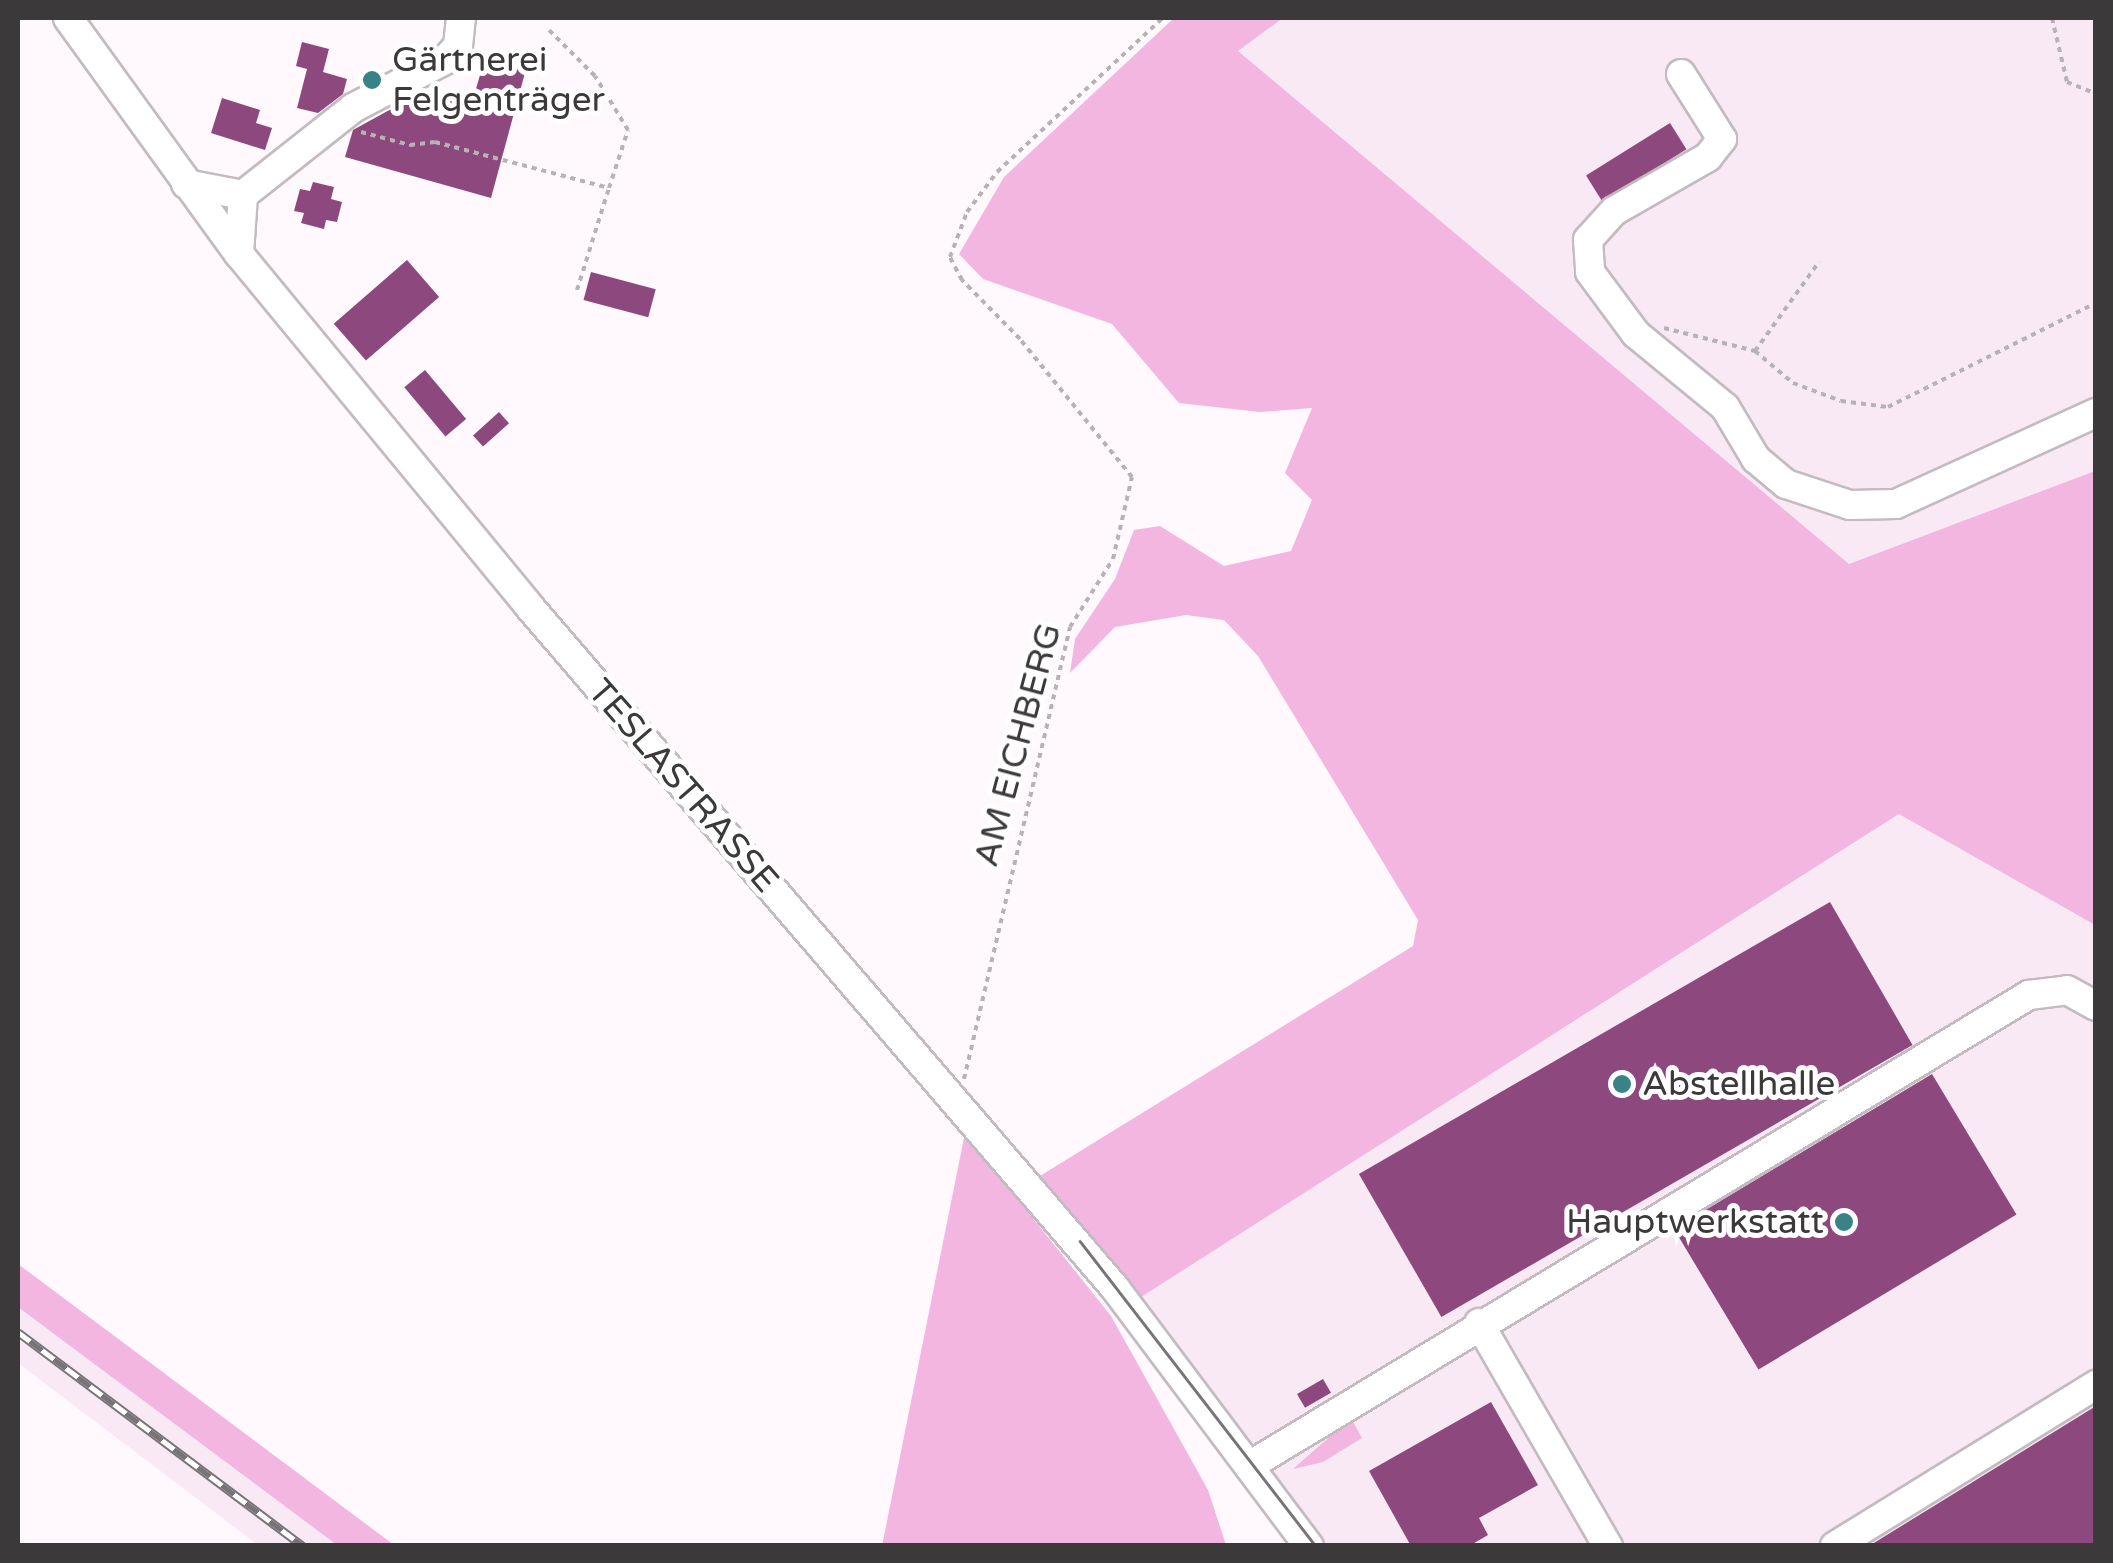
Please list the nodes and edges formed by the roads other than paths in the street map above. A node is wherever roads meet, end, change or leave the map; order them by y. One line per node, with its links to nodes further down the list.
1 (68, 18): 4 (street, TESLASTRASSE)
2 (461, 18): 5 (street)
3 (1681, 74): 7 (street)
4 (186, 184): 5 (street); 6 (street, TESLASTRASSE)
5 (243, 195): 6 (street)
6 (238, 254): 11 (street, TESLASTRASSE)
7 (2096, 413)
8 (2096, 1006): 9 (street)
9 (1479, 1323): 11 (street); 13 (street)
10 (2096, 1385): 14 (street)
11 (1249, 1466): 12 (street, TESLASTRASSE)
12 (1309, 1546)
13 (1608, 1546)
14 (1835, 1546)

